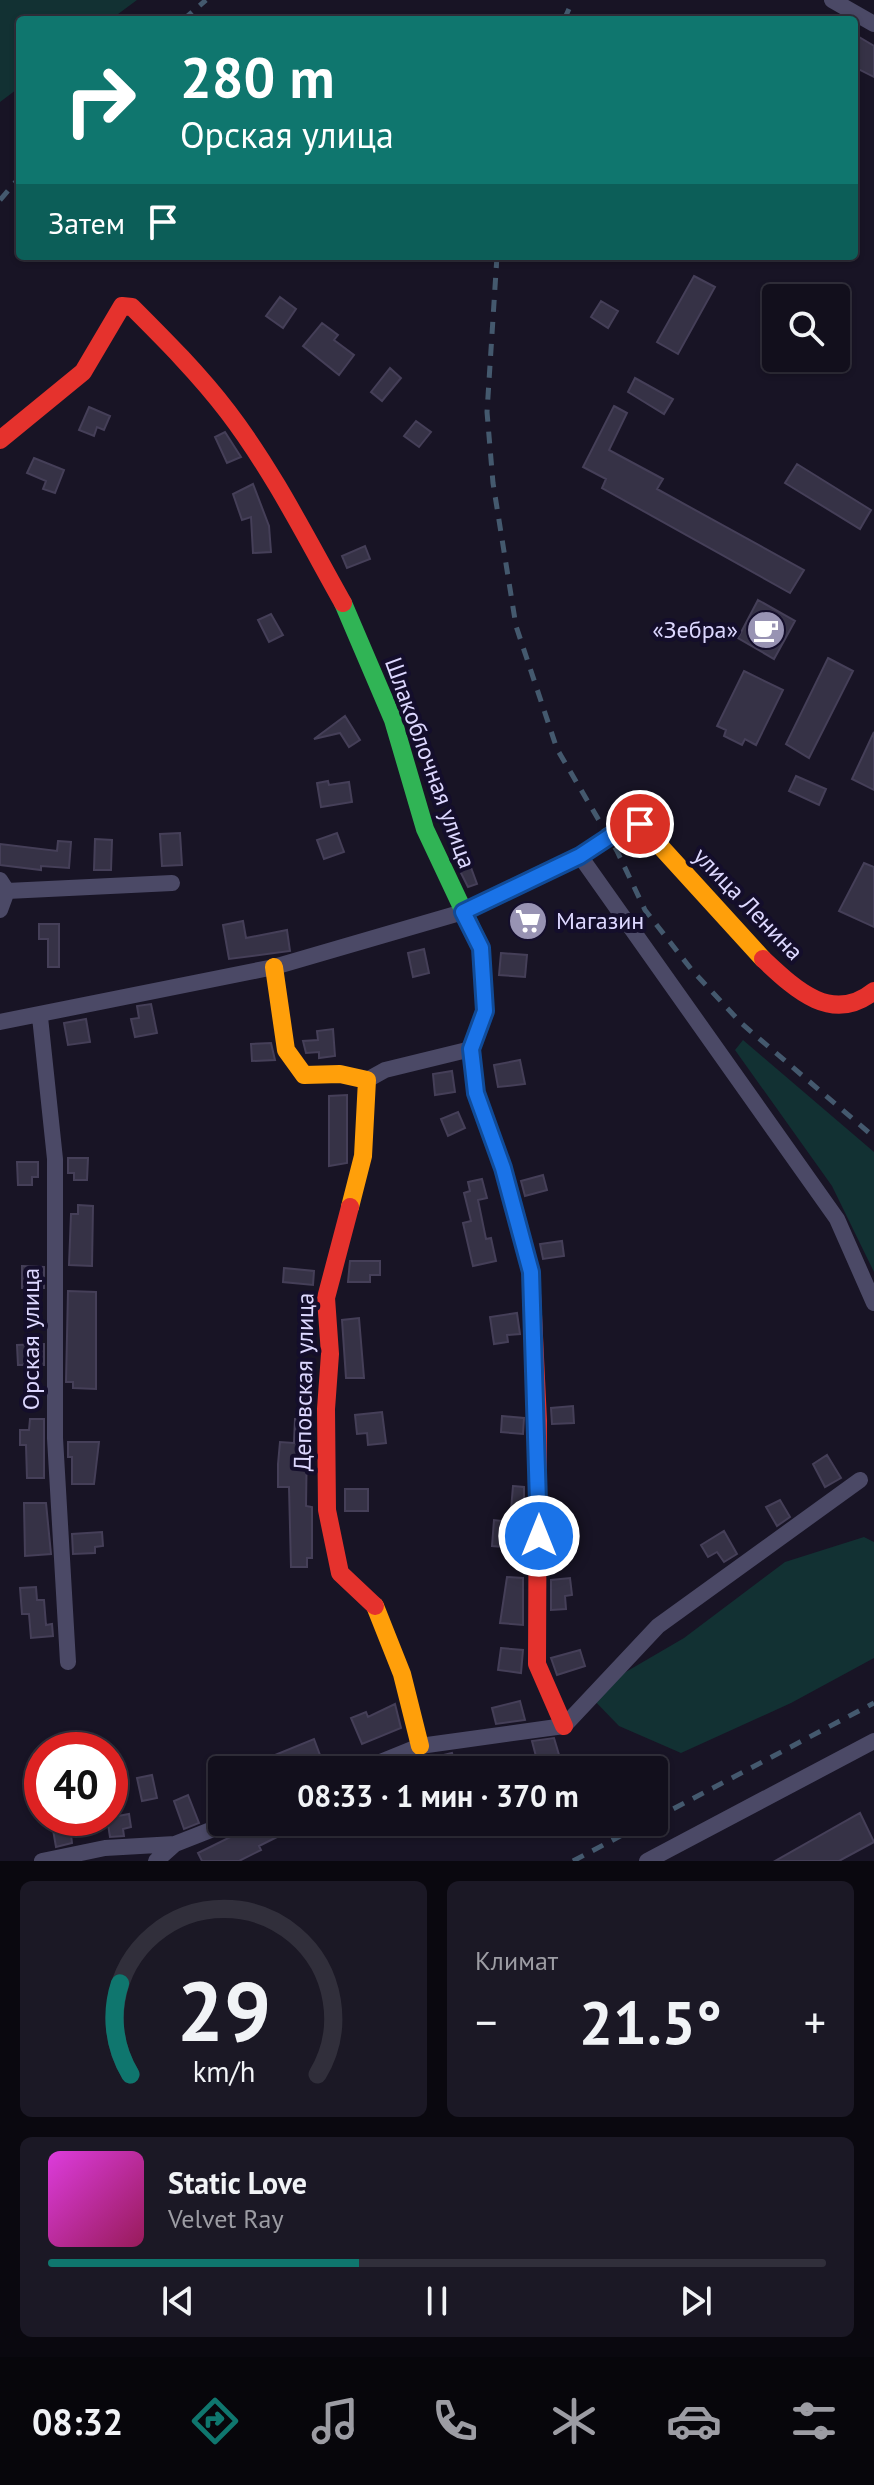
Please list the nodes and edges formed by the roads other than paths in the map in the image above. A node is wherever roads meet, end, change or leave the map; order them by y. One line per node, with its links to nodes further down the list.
1 (832, 0): 2 (street)
2 (874, 24)
3 (0, 440): 8 (street, Шлакоблочная улица)
4 (580, 856): 8 (street); 10 (street, улица Ленина); 15 (street)
5 (172, 883): 6 (street)
6 (4, 885): 7 (street)
7 (0, 910)
8 (463, 912): 9 (street); 13 (street, Шлакоблочная улица)
9 (274, 967): 11 (street); 14 (street)
10 (874, 991)
11 (40, 1017): 12 (street); 17 (street, Орская улица)
12 (0, 1022)
13 (471, 1049): 14 (street); 18 (street, Шлакоблочная улица)
14 (367, 1080): 20 (street, Деповская улица)
15 (874, 1303)
16 (860, 1480): 18 (street)
17 (68, 1662)
18 (564, 1726): 20 (street)
19 (874, 1741): 26 (street)
20 (420, 1746): 21 (street)
21 (395, 1756)
22 (208, 1831): 23 (street)
23 (175, 1844): 24 (street); 25 (street)
24 (42, 1861)
25 (156, 1861)
26 (647, 1861)

